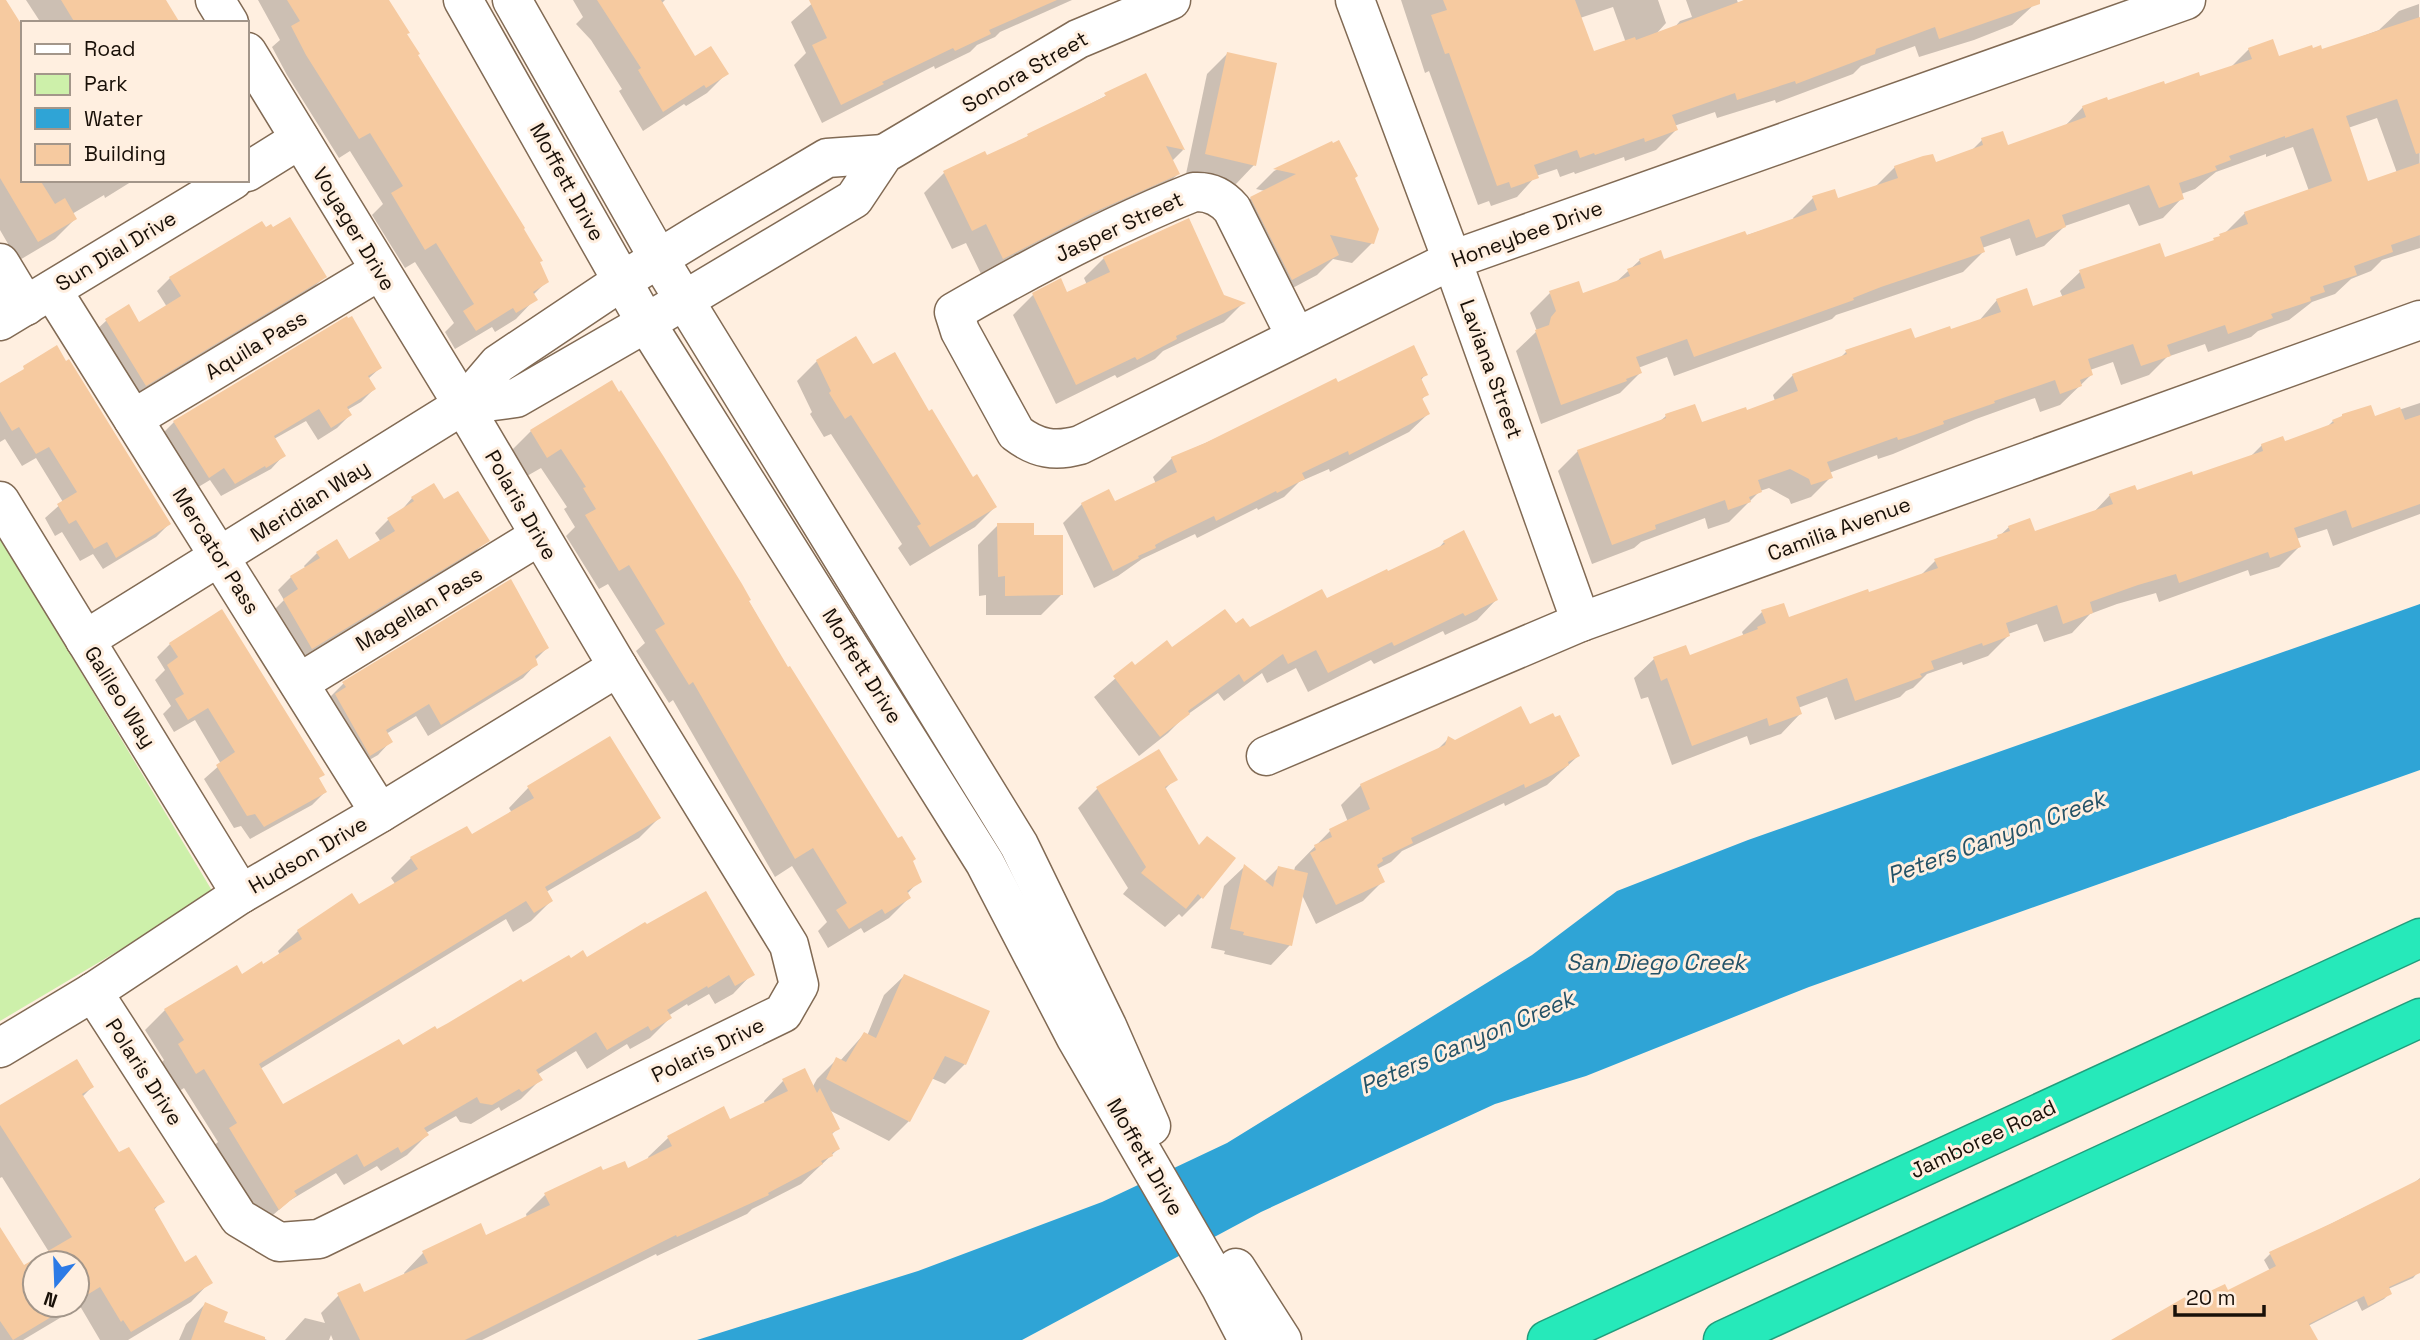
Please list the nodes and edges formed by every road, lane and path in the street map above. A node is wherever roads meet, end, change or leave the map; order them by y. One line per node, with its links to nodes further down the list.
1 (215, 0): 7 (street)
2 (463, 0): 17 (street, Moffett Drive)
3 (512, 0): 13 (street, Moffett Drive)
4 (1171, 0): 10 (street, Sonora Street)
5 (1355, 0): 14 (street, Laviana Street)
6 (2186, 0): 14 (street, Honeybee Drive)
7 (228, 21)
8 (248, 54): 9 (street, Voyager Drive)
9 (300, 139): 11 (street); 16 (street, Voyager Drive)
10 (884, 154): 13 (street, Sonora Street); 18 (street, Sonora Street)
11 (248, 171)
12 (230, 182): 19 (street, Sun Dial Drive)
13 (659, 259): 17 (street, Meridian Way); 18 (street, Moffett Drive)
14 (1452, 260): 23 (street, Honeybee Drive); 29 (street, Laviana Street)
15 (0, 263): 19 (street, Mercator Pass)
16 (379, 271): 24 (street, Voyager Drive); 25 (street, Aquila Pass)
17 (622, 281): 22 (street, Moffett Drive); 24 (street, Meridian Way)
18 (684, 300): 22 (street, Meridian Way); 40 (street, Moffett Drive)
19 (26, 306): 25 (street, Mercator Pass)
20 (954, 312): 23 (street, Honeybee Drive); 23 (street, Jasper Street)
21 (2420, 320): 29 (street, Camilia Avenue)
22 (646, 323): 24 (street, Meridian Way); 40 (street, Moffett Drive)
23 (1296, 337)
24 (463, 405): 27 (street, Polaris Drive); 28 (street, Meridian Way)
25 (133, 419): 28 (street, Mercator Pass)
26 (0, 500): 30 (street, Galileo Way)
27 (539, 536): 31 (street, Polaris Drive); 32 (street, Magellan Pass)
28 (220, 556): 30 (street, Meridian Way); 32 (street, Mercator Pass)
29 (1581, 622): 33 (street, Camilia Avenue)
30 (85, 640): 35 (street, Galileo Way)
31 (618, 667): 34 (street, Hudson Drive); 37 (street, Polaris Drive)
32 (299, 683): 34 (street, Mercator Pass)
33 (1266, 756)
34 (380, 813): 35 (street, Hudson Drive)
35 (242, 894): 37 (street, Hudson Drive)
36 (2420, 938): 44 (highway, Jamboree Road)
37 (93, 992): 39 (street, Hudson Drive)
38 (2420, 1018): 45 (highway)
39 (0, 1048)
40 (1143, 1133): 41 (street, Moffett Drive)
41 (1232, 1284): 42 (street, Moffett Drive); 43 (street, Moffett Drive)
42 (1248, 1340)
43 (1282, 1340)
44 (1547, 1340)
45 (1723, 1340)

